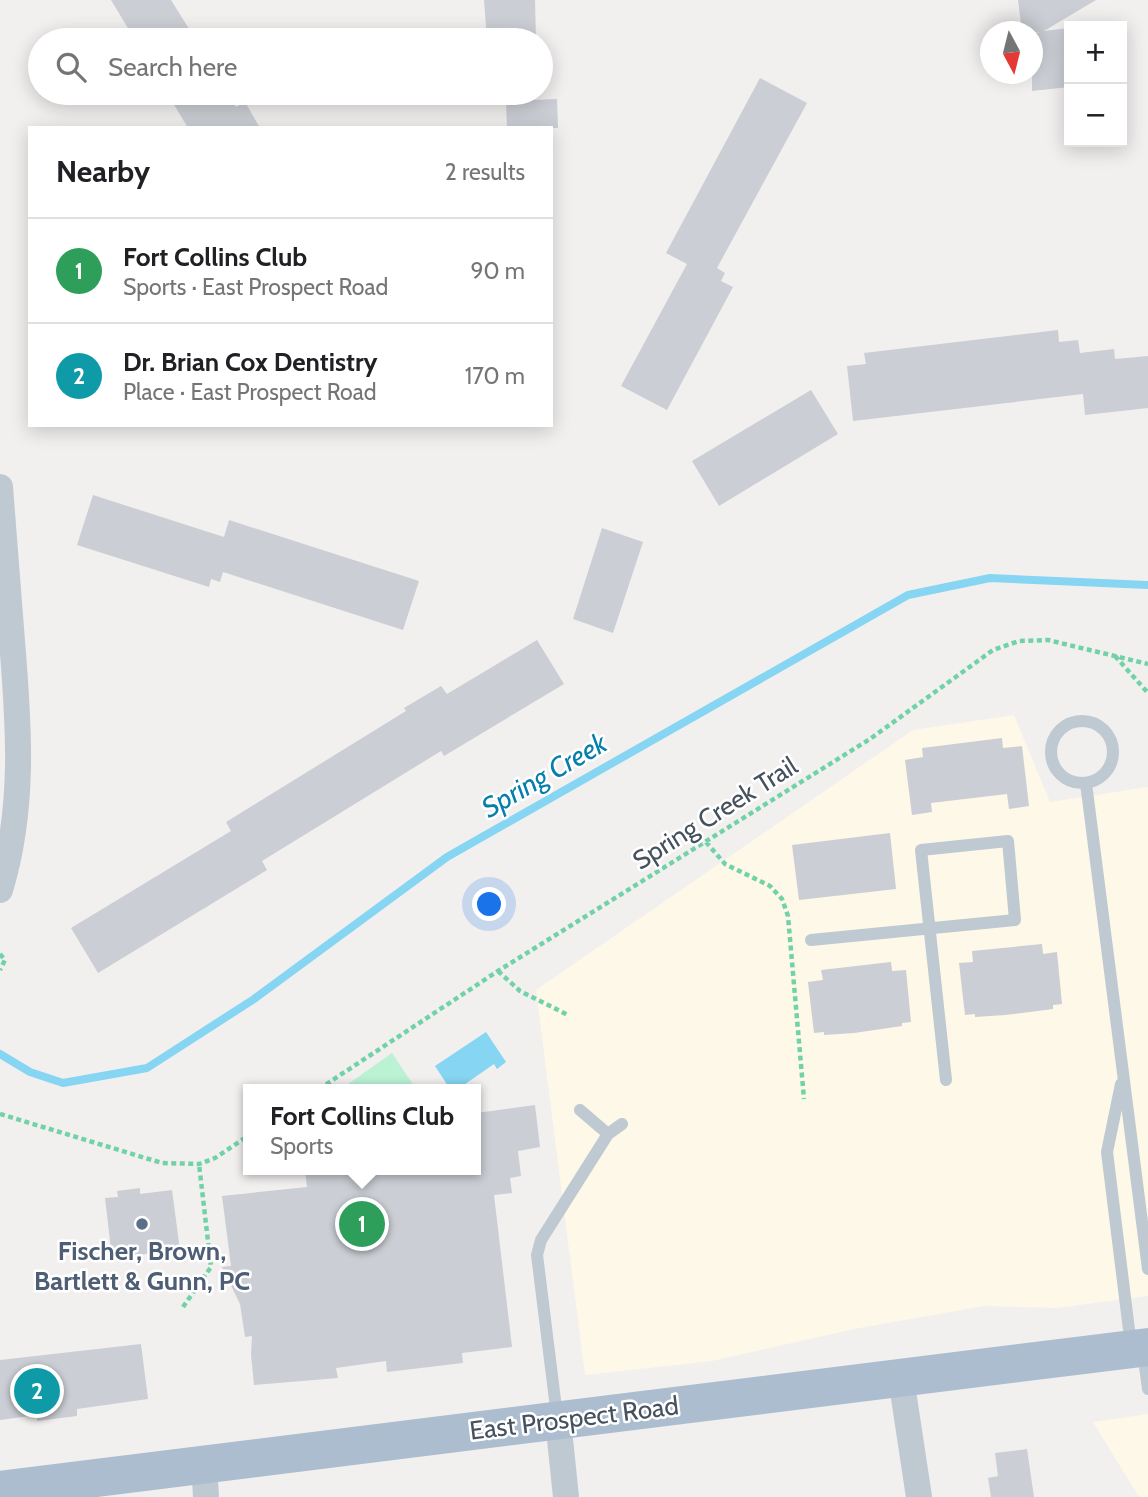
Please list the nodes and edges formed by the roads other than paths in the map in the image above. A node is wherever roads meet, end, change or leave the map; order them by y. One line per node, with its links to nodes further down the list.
1 (0, 487): 3 (street)
2 (1086, 783): 2 (lane); 6 (lane)
3 (0, 890)
4 (929, 929): 4 (lane); 5 (lane); 7 (lane)
5 (811, 940)
6 (1123, 1073): 11 (lane); 12 (lane)
7 (946, 1080)
8 (580, 1110): 10 (lane)
9 (622, 1124): 10 (lane)
10 (608, 1134): 15 (lane)
11 (1148, 1269)
12 (1141, 1348): 13 (main road, East Prospect Road); 14 (lane)
13 (901, 1378): 15 (main road, East Prospect Road); 19 (street)
14 (1148, 1389)
15 (558, 1420): 16 (main road, East Prospect Road); 18 (street)
16 (205, 1480): 17 (main road, East Prospect Road)
17 (0, 1490)
18 (566, 1497)
19 (919, 1497)

